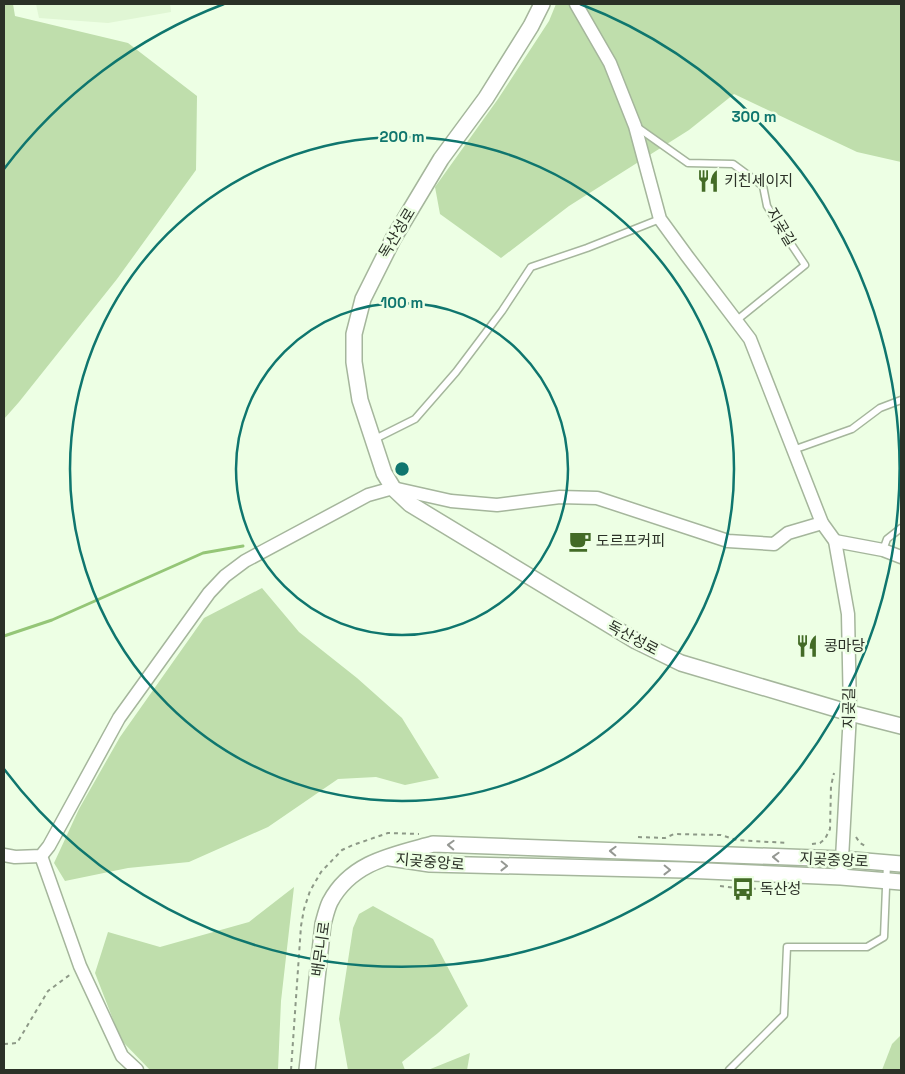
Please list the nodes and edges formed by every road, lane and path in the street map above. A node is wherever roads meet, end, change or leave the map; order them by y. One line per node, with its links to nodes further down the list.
1 (542, 4): 7 (street, 독산성로)
2 (576, 4): 3 (street, 지곶길)
3 (635, 126): 4 (street, 지곶길); 5 (lane, 지곶길)
4 (660, 219): 5 (street, 지곶길); 7 (lane)
5 (737, 320): 8 (street, 지곶길)
6 (901, 400): 8 (lane)
7 (372, 441): 9 (street, 독산성로)
8 (793, 450): 10 (street, 지곶길)
9 (393, 488): 10 (street); 15 (street, 독산성로); 22 (street)
10 (822, 523): 12 (street, 지곶길)
11 (901, 528): 13 (lane)
12 (836, 541): 13 (street); 15 (street, 지곶길)
13 (883, 550): 14 (street)
14 (901, 557)
15 (850, 713): 16 (street, 독산성로); 24 (street, 지곶길)
16 (901, 726)
17 (835, 768): 19 (path)
18 (854, 834): 20 (path)
19 (810, 844)
20 (871, 848)
21 (4, 855): 22 (street)
22 (41, 856): 28 (street)
23 (386, 858): 24 (street, 지곶중앙로, one-way to 23); 26 (street, 지곶중앙로, one-way to 26); 31 (street, 배무니로)
24 (842, 859): 25 (street, 지곶중앙로); 26 (street, 지곶길)
25 (894, 864): 27 (lane)
26 (841, 876): 27 (street, 지곶중앙로)
27 (894, 881): 32 (lane)
28 (80, 966): 29 (path); 30 (street)
29 (4, 1044)
30 (137, 1070)
31 (307, 1070)
32 (729, 1070)

